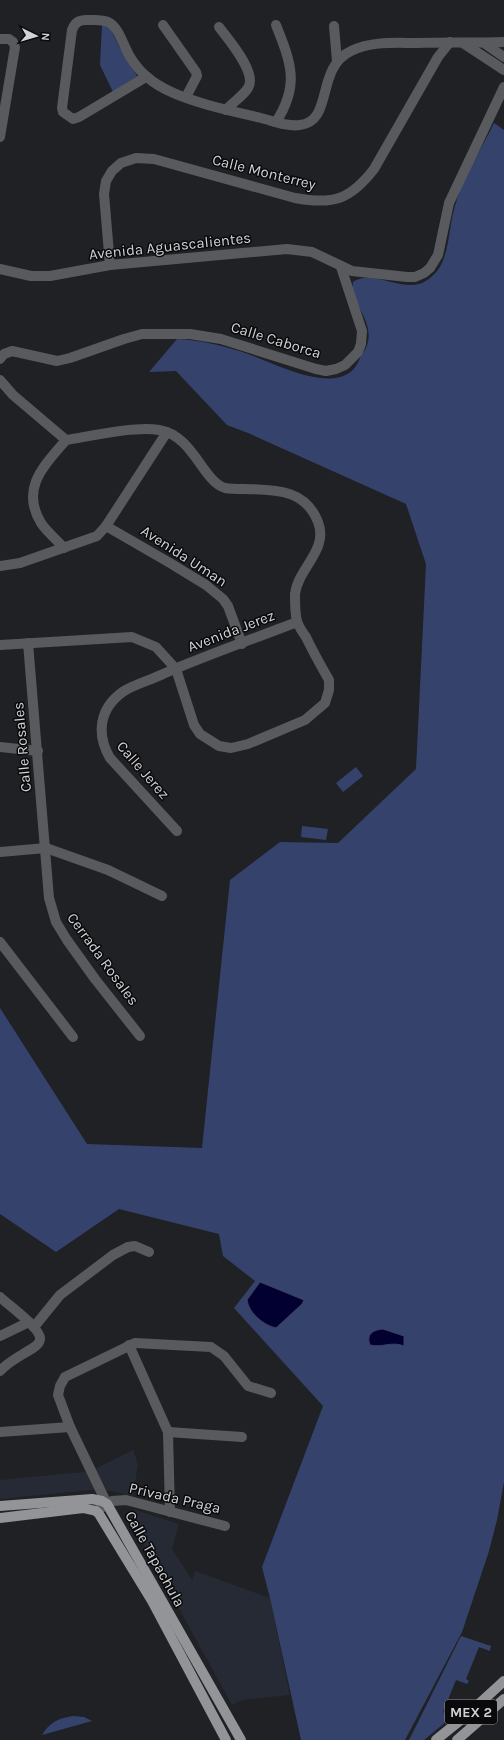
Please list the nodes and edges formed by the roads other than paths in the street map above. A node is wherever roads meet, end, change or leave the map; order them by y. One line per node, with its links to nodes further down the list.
1 (163, 25): 15 (street)
2 (276, 26): 19 (street)
3 (334, 26): 11 (street)
4 (219, 27): 17 (street)
5 (0, 39): 20 (street)
6 (450, 42): 7 (street); 11 (street); 21 (street, Calle Monterrey)
7 (463, 42): 9 (street); 12 (street)
8 (504, 42): 9 (street)
9 (484, 43): 10 (street)
10 (504, 57)
11 (337, 61): 19 (street)
12 (504, 70)
13 (146, 76): 13 (street); 15 (street)
14 (504, 87): 18 (street)
15 (186, 97): 17 (street)
16 (504, 100): 18 (street)
17 (226, 110): 19 (street)
18 (492, 114): 22 (street)
19 (276, 122)
20 (1, 131)
21 (110, 265): 22 (street, Avenida Aguascalientes); 23 (street, Avenida Aguascalientes)
22 (341, 267): 24 (street, Calle Caborca)
23 (0, 269)
24 (2, 353)
25 (0, 380): 27 (street)
26 (167, 432): 27 (street); 28 (street); 31 (street)
27 (66, 440): 29 (street)
28 (106, 526): 29 (street); 33 (street, Avenida Uman)
29 (64, 548): 30 (street)
30 (0, 566)
31 (297, 622): 33 (street, Avenida Jerez); 35 (street)
32 (28, 643): 34 (street); 35 (street); 37 (street, Calle Rosales)
33 (242, 644): 35 (street, Avenida Jerez)
34 (0, 645)
35 (176, 669): 38 (street, Calle Jerez)
36 (0, 747): 37 (street)
37 (38, 751): 39 (street, Calle Rosales)
38 (178, 831)
39 (46, 848): 40 (street); 41 (street); 43 (street, Cerrada Rosales)
40 (1, 854)
41 (162, 896)
42 (0, 942): 44 (street)
43 (140, 1036)
44 (73, 1037)
45 (149, 1252): 47 (street)
46 (2, 1301): 47 (street)
47 (31, 1324): 48 (street); 50 (street)
48 (0, 1336)
49 (129, 1345): 51 (street); 52 (street, Calle Tapachula); 54 (street)
50 (0, 1371)
51 (271, 1394)
52 (70, 1427): 53 (street); 56 (street, Calle Tapachula)
53 (0, 1432)
54 (168, 1432): 55 (street); 59 (street)
55 (242, 1438)
56 (107, 1504): 57 (main road); 58 (street, Privada Praga); 59 (street, Privada Praga); 65 (main road, Calle Tapachula)
57 (0, 1506)
58 (96, 1511): 60 (main road); 64 (main road, Calle Tapachula)
59 (170, 1512): 61 (street, Privada Praga)
60 (0, 1518)
61 (225, 1526)
62 (504, 1681): 66 (main road, MEX 2)
63 (504, 1699): 67 (main road, MEX 2)
64 (226, 1740)
65 (241, 1740)
66 (436, 1740)
67 (458, 1740)

